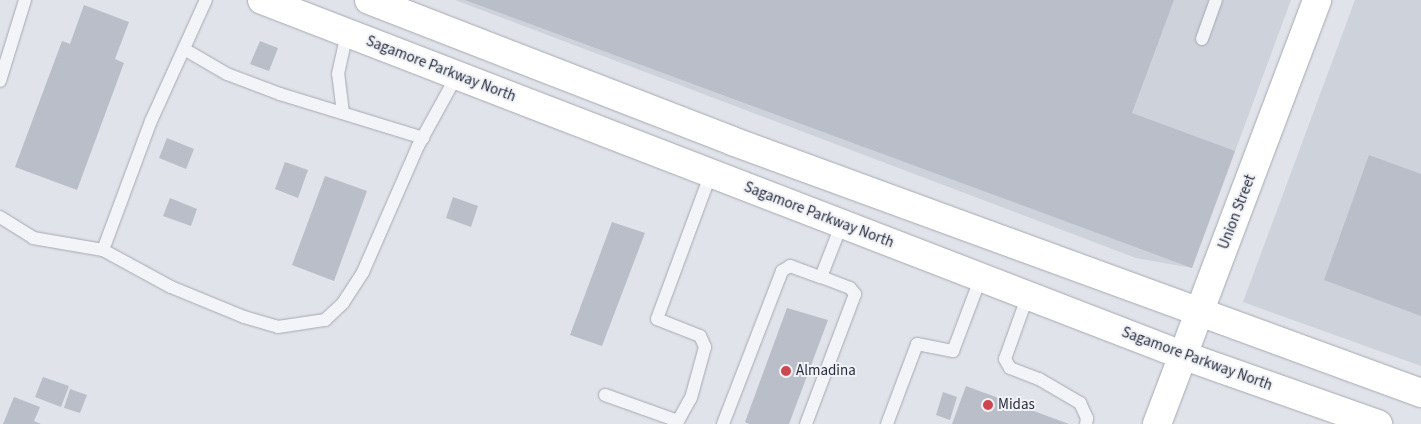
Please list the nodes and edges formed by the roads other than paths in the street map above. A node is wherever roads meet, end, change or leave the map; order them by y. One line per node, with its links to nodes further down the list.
1 (26, 0): 11 (lane)
2 (206, 0): 9 (lane)
3 (262, 0): 7 (main road, Sagamore Parkway North)
4 (369, 0): 21 (main road)
5 (1216, 0): 8 (lane)
6 (1317, 0): 21 (main road, Union Street)
7 (347, 33): 10 (main road, Sagamore Parkway North); 12 (lane)
8 (1202, 39)
9 (184, 49): 12 (lane); 17 (lane)
10 (457, 75): 13 (lane); 14 (main road, Sagamore Parkway North)
11 (0, 81)
12 (343, 113): 13 (lane)
13 (423, 138): 17 (lane)
14 (711, 173): 16 (main road, Sagamore Parkway North); 24 (lane)
15 (0, 217): 17 (lane)
16 (842, 223): 18 (lane); 19 (main road, Sagamore Parkway North)
17 (103, 250)
18 (821, 277): 26 (lane); 27 (lane)
19 (981, 277): 20 (main road, Sagamore Parkway North); 28 (lane)
20 (1028, 295): 22 (main road, Sagamore Parkway North); 29 (lane)
21 (1198, 314): 22 (main road, Union Street); 23 (main road)
22 (1182, 355): 25 (main road, Sagamore Parkway North); 30 (main road, Union Street)
23 (1421, 393)
24 (605, 395)
25 (1367, 422)
26 (723, 424)
27 (806, 424)
28 (887, 424)
29 (1086, 424)
30 (1156, 424)

